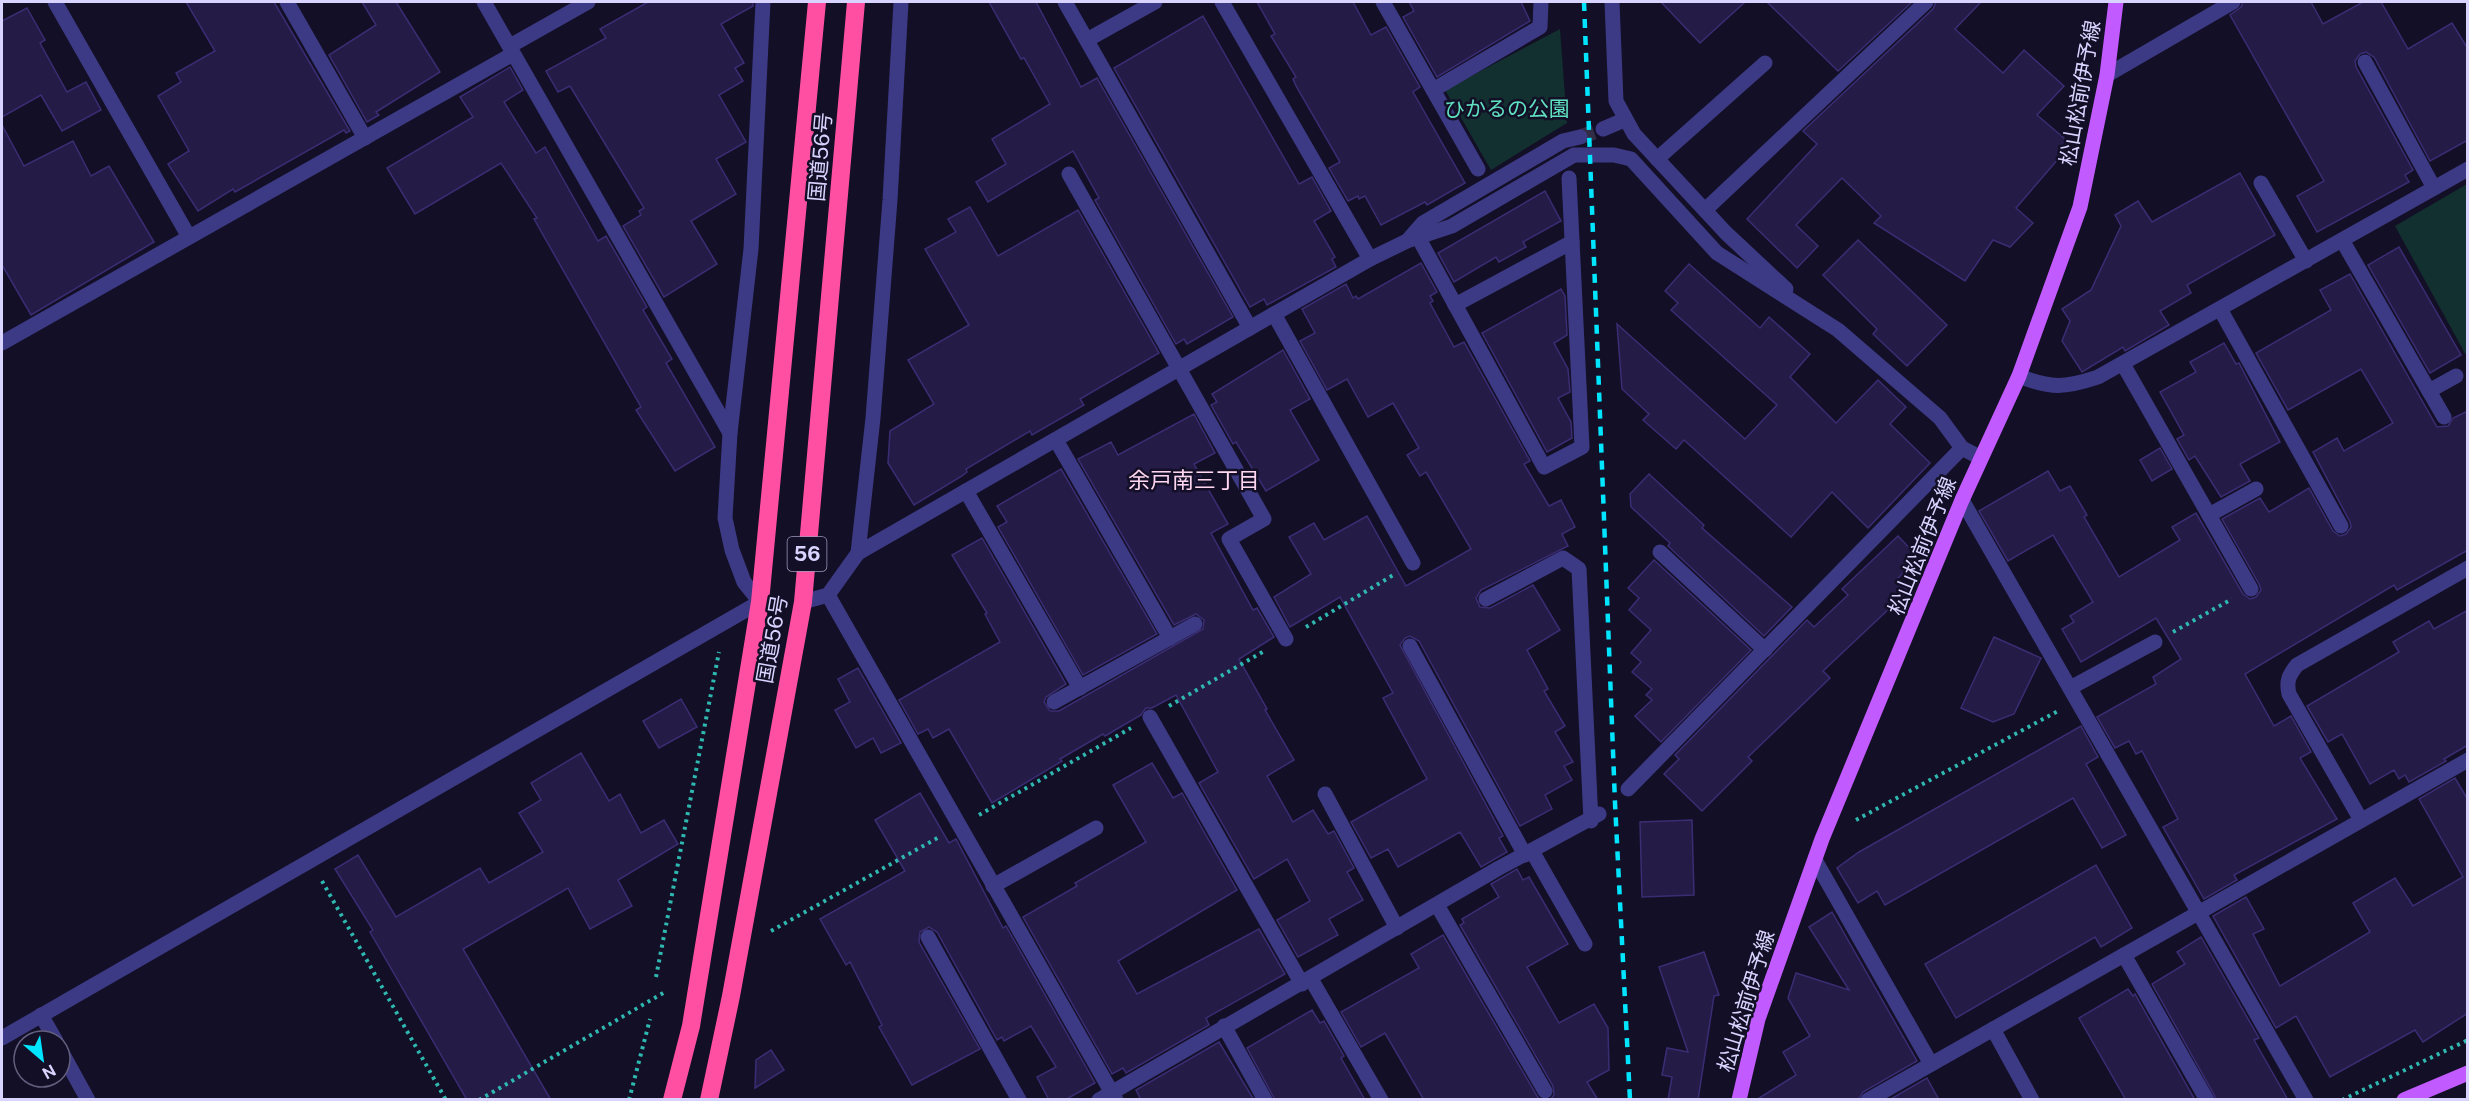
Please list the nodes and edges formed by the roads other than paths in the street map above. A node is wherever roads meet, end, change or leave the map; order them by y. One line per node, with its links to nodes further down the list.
1 (55, 2): 36 (street)
2 (287, 2): 27 (street)
3 (484, 2): 19 (street)
4 (588, 2): 19 (street)
5 (763, 2): 54 (street)
6 (817, 2): 70 (highway, 国道56号 / 56)
7 (856, 2): 71 (highway, 国道56号 / 56)
8 (901, 2): 64 (street)
9 (1065, 2): 18 (street)
10 (1155, 2): 18 (street)
11 (1222, 2): 40 (street)
12 (1383, 2): 23 (street)
13 (1541, 2): 23 (street)
14 (1612, 2): 24 (street)
15 (1926, 2): 35 (street)
16 (2116, 2): 22 (main road, 松山松前伊予線)
17 (2234, 2): 22 (street)
18 (1087, 40): 46 (street)
19 (511, 50): 27 (street); 54 (street)
20 (2365, 62): 34 (street)
21 (1765, 63): 28 (street)
22 (2106, 75): 50 (main road, 松山松前伊予線)
23 (1433, 90): 29 (street)
24 (1624, 120): 25 (street); 28 (street)
25 (1603, 129)
26 (1580, 136): 37 (street)
27 (365, 138): 36 (street)
28 (1657, 159): 35 (street)
29 (1478, 169)
30 (2468, 170): 34 (street)
31 (1069, 174): 49 (street)
32 (1569, 178): 39 (street)
33 (2261, 183): 41 (street)
34 (2434, 188): 38 (street)
35 (1705, 210): 45 (street)
36 (189, 237): 47 (street)
37 (1413, 239): 40 (street); 42 (street); 45 (street)
38 (2342, 240): 41 (street); 52 (street)
39 (1572, 242): 42 (street); 42 (street)
40 (1370, 259): 44 (street)
41 (2306, 261): 43 (street)
42 (1455, 304)
43 (2220, 309): 48 (street); 62 (street)
44 (1274, 314): 46 (street); 65 (street)
45 (1813, 314): 56 (street)
46 (1250, 328): 49 (street)
47 (3, 338)
48 (2123, 364): 50 (street); 61 (street)
49 (1179, 369): 55 (street); 74 (street)
50 (2019, 376): 57 (main road, 松山松前伊予線)
51 (2456, 376): 52 (street)
52 (2429, 391): 53 (street)
53 (2444, 417)
54 (730, 433): 70 (street)
55 (1056, 440): 59 (street); 73 (street)
56 (1962, 448): 57 (street); 77 (street)
57 (1982, 458): 60 (main road, 松山松前伊予線)
58 (2256, 489): 61 (street)
59 (966, 491): 64 (street); 78 (street)
60 (1962, 500): 79 (street); 88 (main road, 松山松前伊予線)
61 (2209, 515): 67 (street)
62 (2341, 526)
63 (1660, 552): 77 (street)
64 (858, 554): 68 (street)
65 (1413, 563)
66 (2468, 568): 85 (street)
67 (2251, 589)
68 (828, 595): 71 (street); 89 (street)
69 (1486, 599): 87 (street)
70 (760, 602): 97 (street); 109 (highway, 国道56号 / 56)
71 (802, 602): 110 (highway, 国道56号 / 56)
72 (1196, 624): 73 (street)
73 (1170, 638): 78 (street)
74 (1286, 639)
75 (2155, 642): 79 (street)
76 (1410, 646): 87 (street)
77 (1765, 650): 83 (street)
78 (1080, 688): 80 (street)
79 (2074, 695): 91 (street)
80 (1054, 702)
81 (1150, 717): 96 (street)
82 (2468, 760): 85 (street)
83 (1628, 789)
84 (1325, 794): 92 (street)
85 (2361, 820): 91 (street)
86 (1096, 828): 89 (street)
87 (1528, 853): 90 (street); 94 (street)
88 (1815, 860): 102 (street); 114 (main road, 松山松前伊予線)
89 (993, 886): 106 (street)
90 (1437, 905): 92 (street); 105 (street)
91 (2199, 912): 95 (street); 117 (street)
92 (1396, 928): 96 (street)
93 (928, 937): 111 (street)
94 (1585, 944)
95 (2124, 955): 100 (street); 116 (street)
96 (1307, 981): 98 (street); 113 (street)
97 (41, 1016): 99 (street); 101 (street)
98 (1224, 1026): 106 (street); 112 (street)
99 (49, 1029)
100 (1993, 1029): 102 (street); 115 (street)
101 (2, 1038)
102 (1931, 1064): 107 (street)
103 (72, 1071): 108 (street)
104 (2468, 1072): 118 (main road)
105 (1545, 1092)
106 (1109, 1097)
107 (1878, 1097)
108 (88, 1100)
109 (672, 1100)
110 (709, 1100)
111 (1019, 1100)
112 (1265, 1100)
113 (1381, 1100)
114 (1739, 1100)
115 (2032, 1100)
116 (2207, 1100)
117 (2306, 1100)
118 (2404, 1100)

